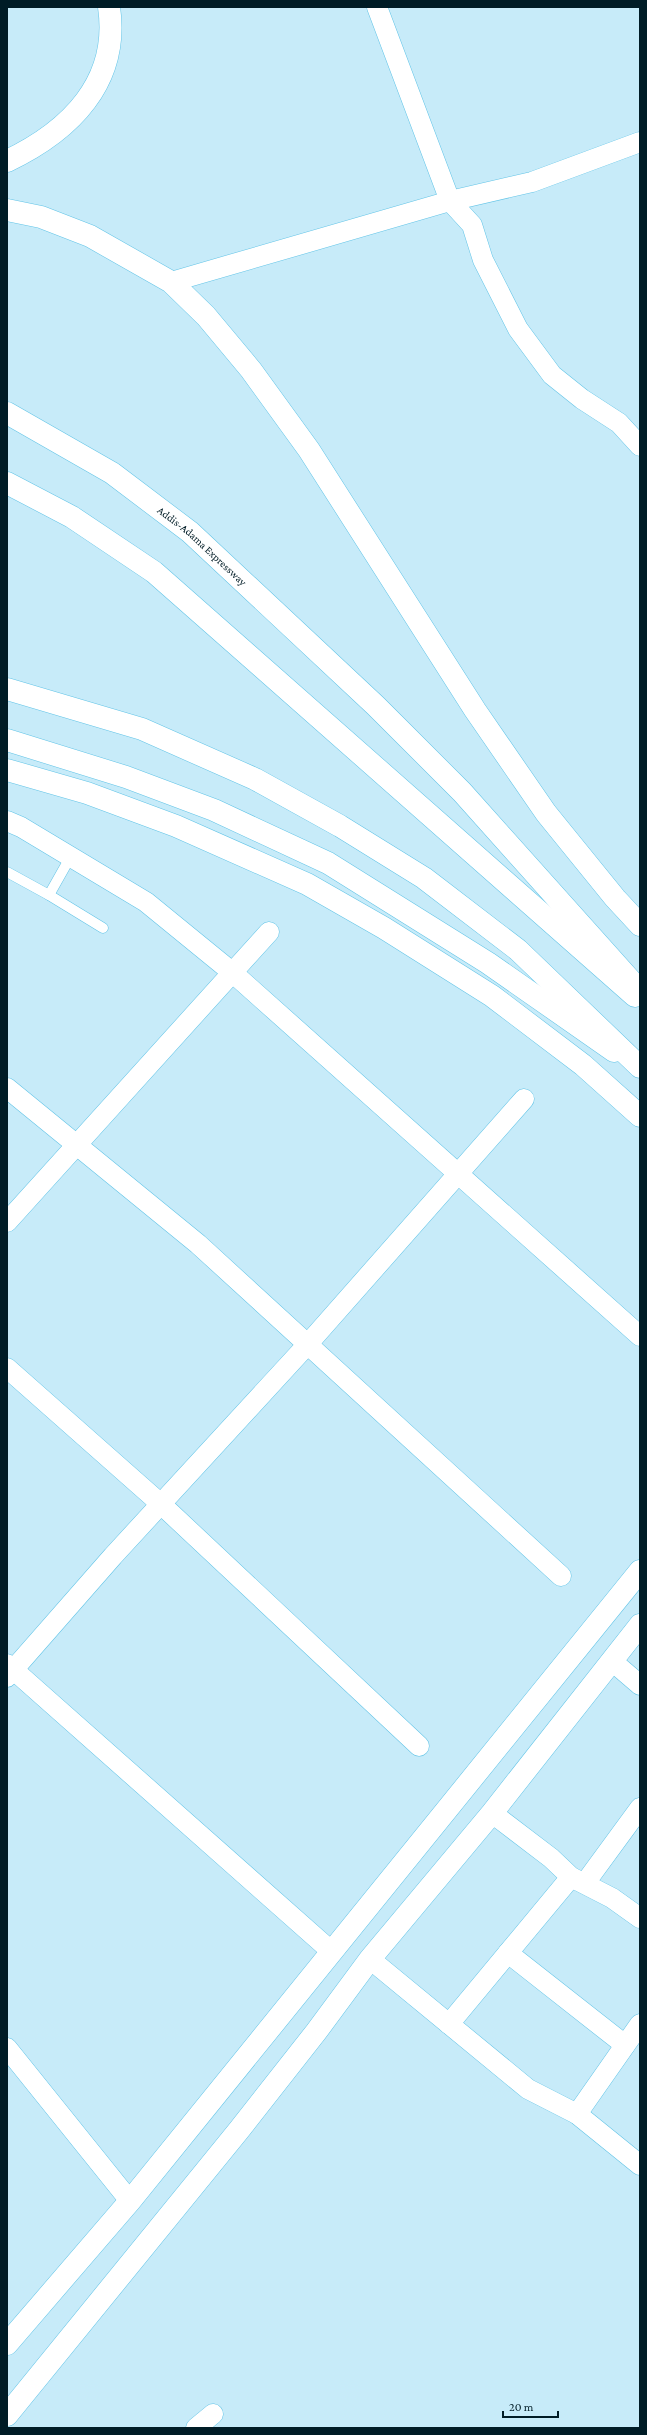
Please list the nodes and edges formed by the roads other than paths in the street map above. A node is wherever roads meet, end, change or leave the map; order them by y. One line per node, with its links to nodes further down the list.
1 (109, 7): 4 (main road)
2 (377, 7): 5 (street)
3 (640, 142): 5 (street)
4 (7, 161)
5 (450, 201): 7 (street); 9 (street)
6 (7, 210): 7 (main road)
7 (171, 282): 18 (main road)
8 (7, 413): 22 (main road, Addis-Adama Expressway)
9 (640, 446)
10 (7, 483): 23 (main road)
11 (7, 689): 24 (main road)
12 (7, 740): 24 (main road)
13 (7, 770): 27 (main road)
14 (7, 822): 15 (street)
15 (71, 856): 17 (lane); 21 (street)
16 (7, 872): 17 (lane)
17 (49, 895): 19 (lane)
18 (640, 925)
19 (103, 928)
20 (269, 932): 21 (street)
21 (233, 973): 28 (street); 29 (street)
22 (640, 992)
23 (640, 1001)
24 (640, 1068)
25 (7, 1088): 28 (street)
26 (524, 1099): 29 (street)
27 (640, 1116)
28 (78, 1144): 30 (street); 32 (street)
29 (458, 1173): 31 (street); 32 (street)
30 (7, 1222)
31 (640, 1336)
32 (307, 1344): 34 (street); 36 (street)
33 (7, 1368): 34 (street)
34 (162, 1505): 39 (street); 41 (street)
35 (640, 1571): 46 (main road)
36 (561, 1576)
37 (640, 1625): 38 (main road)
38 (612, 1661): 40 (street); 43 (main road)
39 (9, 1670): 46 (street)
40 (640, 1685)
41 (419, 1746)
42 (640, 1808): 44 (street)
43 (492, 1813): 44 (street); 48 (main road)
44 (578, 1880): 45 (street); 47 (street)
45 (640, 1918)
46 (331, 1951): 55 (main road)
47 (508, 1953): 49 (street); 51 (street)
48 (370, 1959): 49 (street); 58 (main road)
49 (449, 2024): 53 (street)
50 (640, 2024): 51 (street)
51 (625, 2045): 53 (street)
52 (7, 2048): 55 (street)
53 (577, 2114): 54 (street)
54 (640, 2165)
55 (130, 2201): 56 (main road)
56 (7, 2344)
57 (213, 2414): 59 (street)
58 (7, 2415)
59 (196, 2428)

